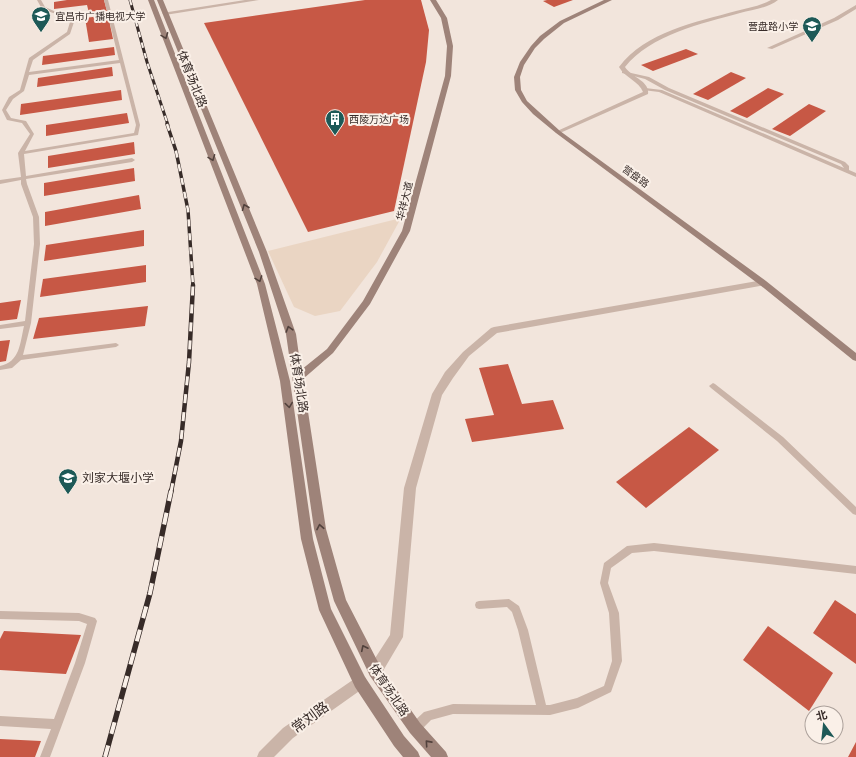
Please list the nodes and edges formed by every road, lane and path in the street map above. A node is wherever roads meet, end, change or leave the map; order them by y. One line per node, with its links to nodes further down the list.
1 (41, 0): 14 (lane)
2 (106, 0): 12 (lane)
3 (151, 0): 37 (main road, 体育场北路, one-way to 37)
4 (160, 0): 10 (main road, 体育场北路)
5 (256, 0): 10 (street)
6 (434, 0): 30 (main road, 华祥大道)
7 (610, 0): 16 (main road, 营盘路)
8 (775, 0): 13 (street)
9 (856, 7): 11 (street)
10 (165, 14): 30 (main road, 体育场北路, one-way to 10)
11 (770, 48)
12 (122, 61): 14 (lane); 17 (lane)
13 (623, 72): 15 (street); 19 (lane)
14 (28, 74): 17 (lane)
15 (645, 89): 16 (street); 19 (lane)
16 (558, 132): 23 (main road, 营盘路)
17 (21, 153): 21 (lane)
18 (132, 160): 21 (lane)
19 (847, 171): 20 (lane)
20 (856, 175)
21 (23, 178): 22 (lane); 24 (lane)
22 (0, 182)
23 (763, 283): 28 (main road, 营盘路); 36 (street)
24 (28, 323): 25 (lane); 27 (lane)
25 (0, 327)
26 (116, 345): 27 (lane)
27 (19, 358): 29 (lane)
28 (856, 358)
29 (0, 368)
30 (299, 377): 36 (main road, 体育场北路, one-way to 30)
31 (713, 386): 32 (lane)
32 (856, 512)
33 (856, 570): 38 (lane)
34 (479, 605): 38 (lane)
35 (0, 615): 40 (lane)
36 (375, 671): 41 (main road, 体育场北路)
37 (360, 682): 43 (street, 常刘路); 44 (main road, 体育场北路)
38 (542, 710): 41 (lane)
39 (0, 721): 40 (lane)
40 (57, 724): 42 (lane)
41 (415, 728): 45 (main road, 体育场北路, one-way to 41)
42 (45, 757)
43 (264, 757)
44 (413, 757)
45 (441, 757)

